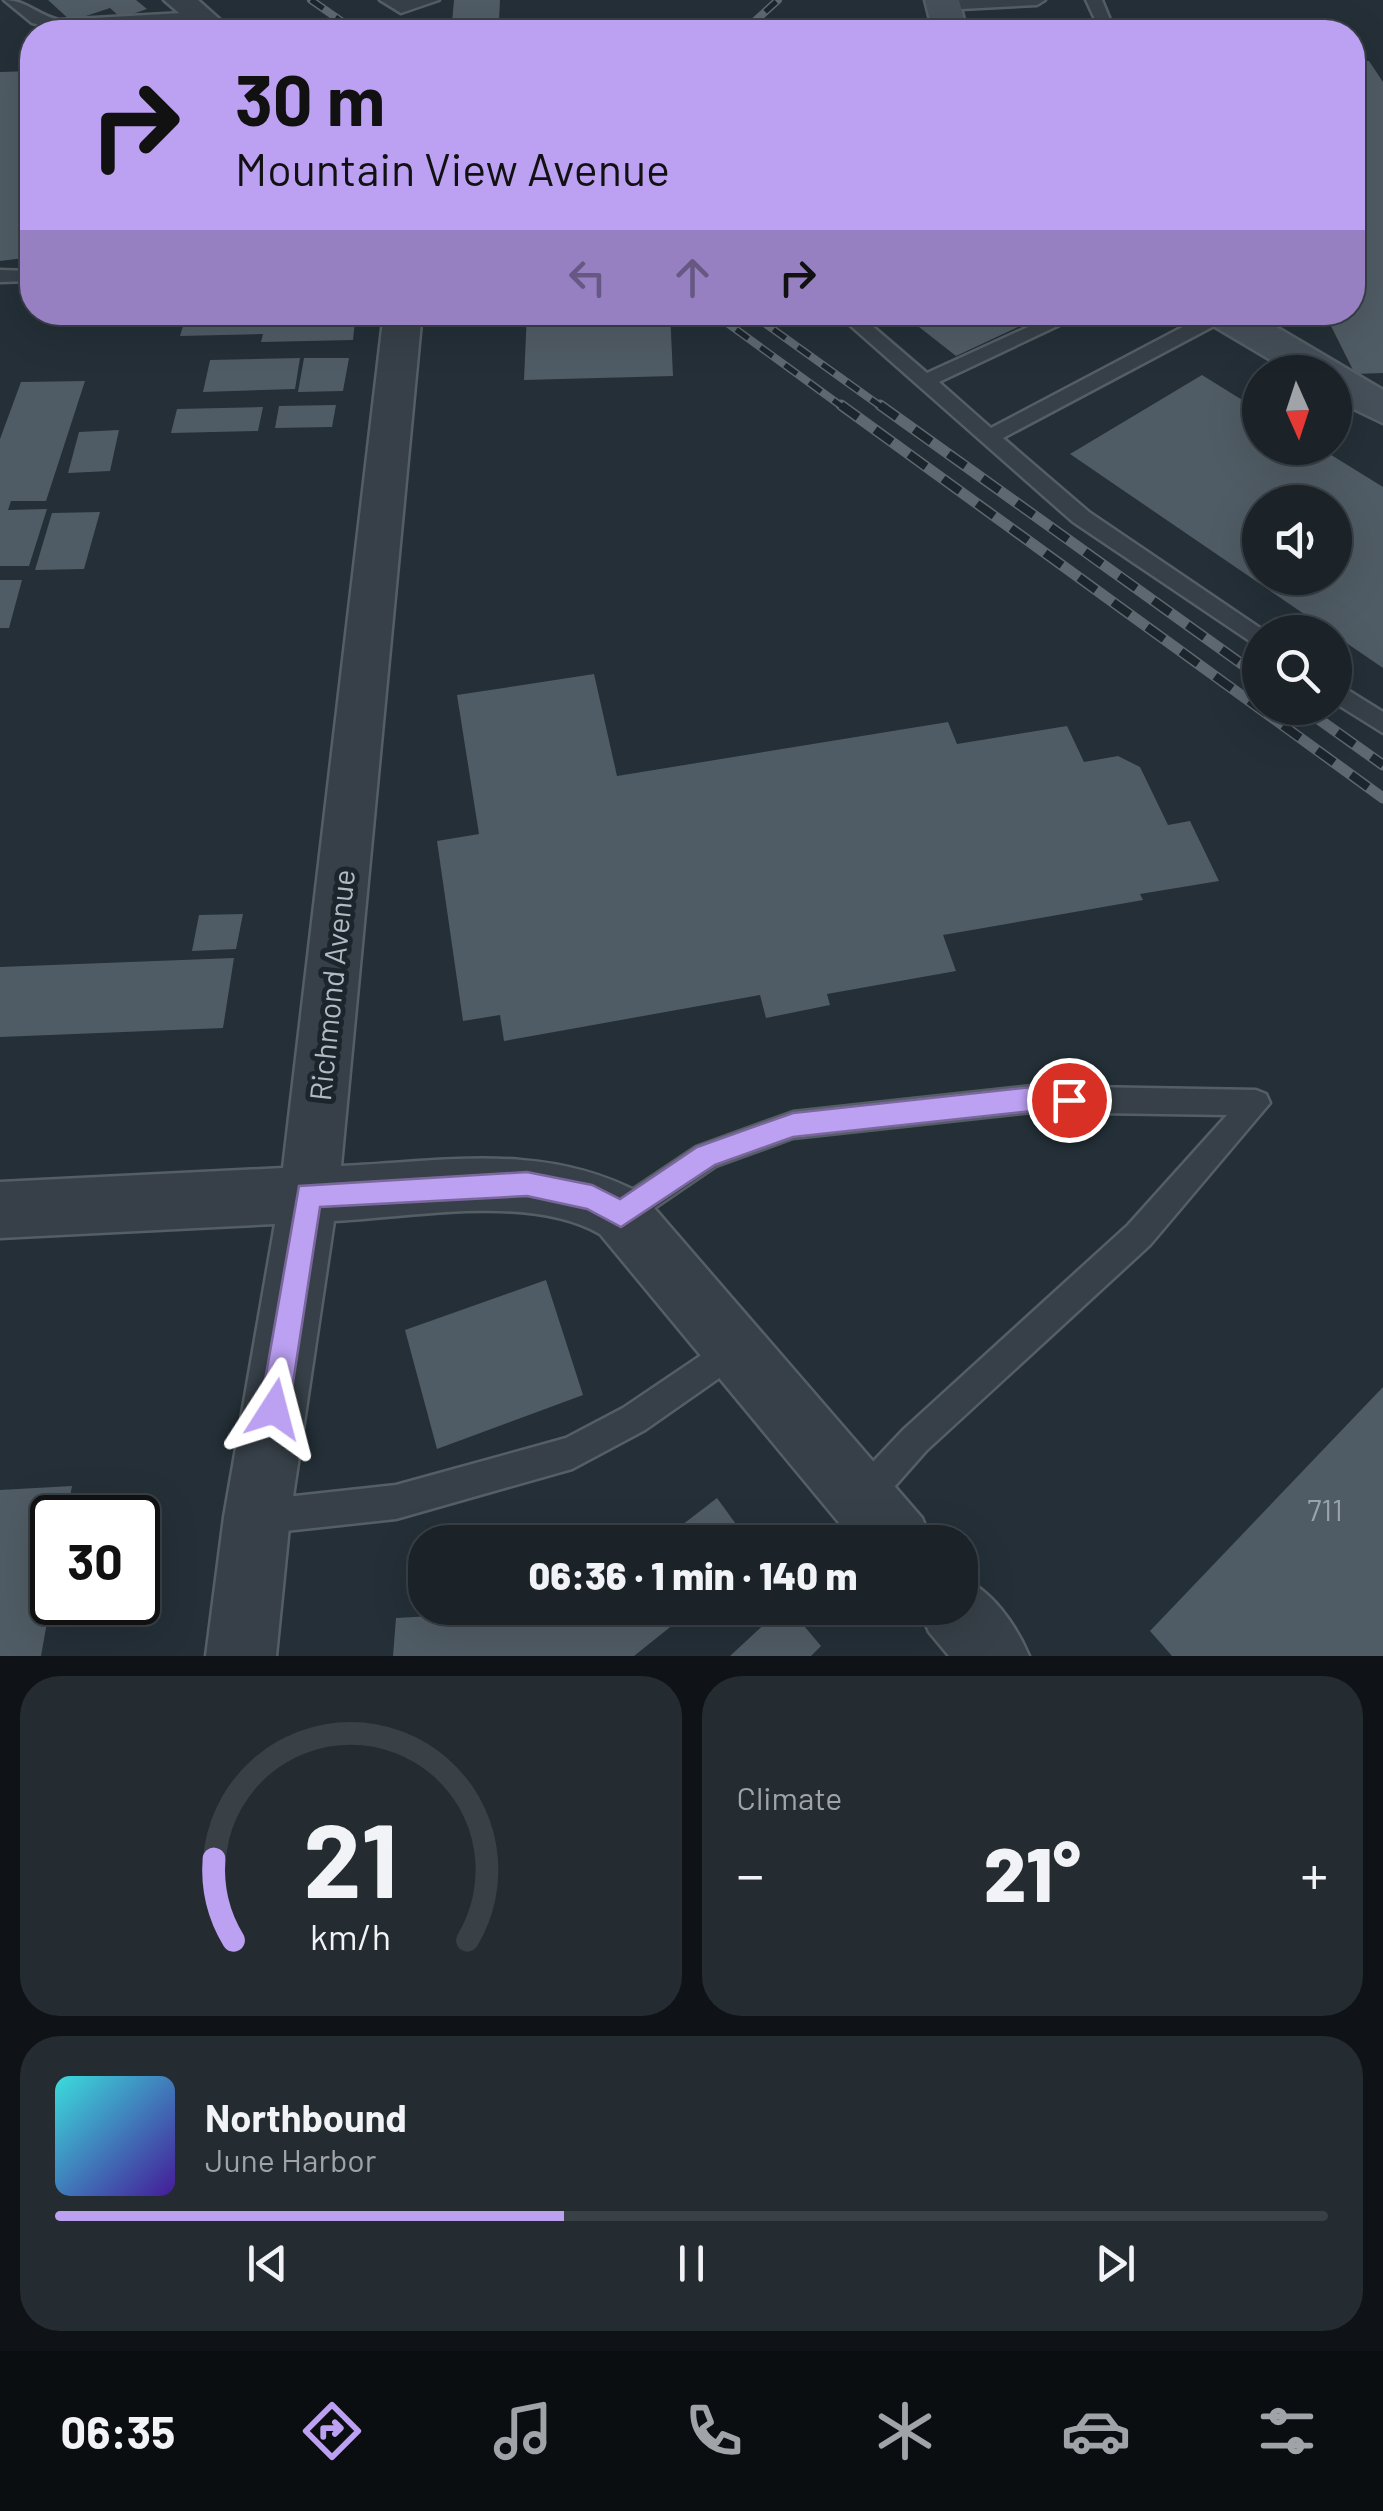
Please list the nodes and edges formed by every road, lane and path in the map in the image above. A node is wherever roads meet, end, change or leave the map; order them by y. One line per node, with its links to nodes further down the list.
1 (12, 0): 7 (lane)
2 (388, 0): 3 (lane)
3 (430, 0)
4 (1036, 0): 5 (lane)
5 (946, 15)
6 (199, 16): 8 (lane)
7 (37, 20)
8 (129, 20)
9 (402, 325): 22 (street, Richmond Avenue)
10 (859, 325): 15 (lane)
11 (1049, 325): 15 (lane)
12 (1198, 325): 18 (lane)
13 (1242, 325): 14 (street)
14 (1293, 355)
15 (925, 381): 18 (lane)
16 (1352, 390): 17 (street)
17 (1383, 409)
18 (988, 437): 19 (lane)
19 (1242, 628)
20 (1352, 703): 21 (lane)
21 (1383, 724)
22 (309, 1195): 23 (street); 24 (street); 26 (street, Richmond Avenue)
23 (0, 1210)
24 (621, 1214): 25 (street); 27 (lane)
25 (734, 1349): 26 (lane); 27 (street)
26 (257, 1517): 29 (street, Richmond Avenue)
27 (880, 1521)
28 (968, 1625): 30 (street)
29 (242, 1656)
30 (994, 1656)

